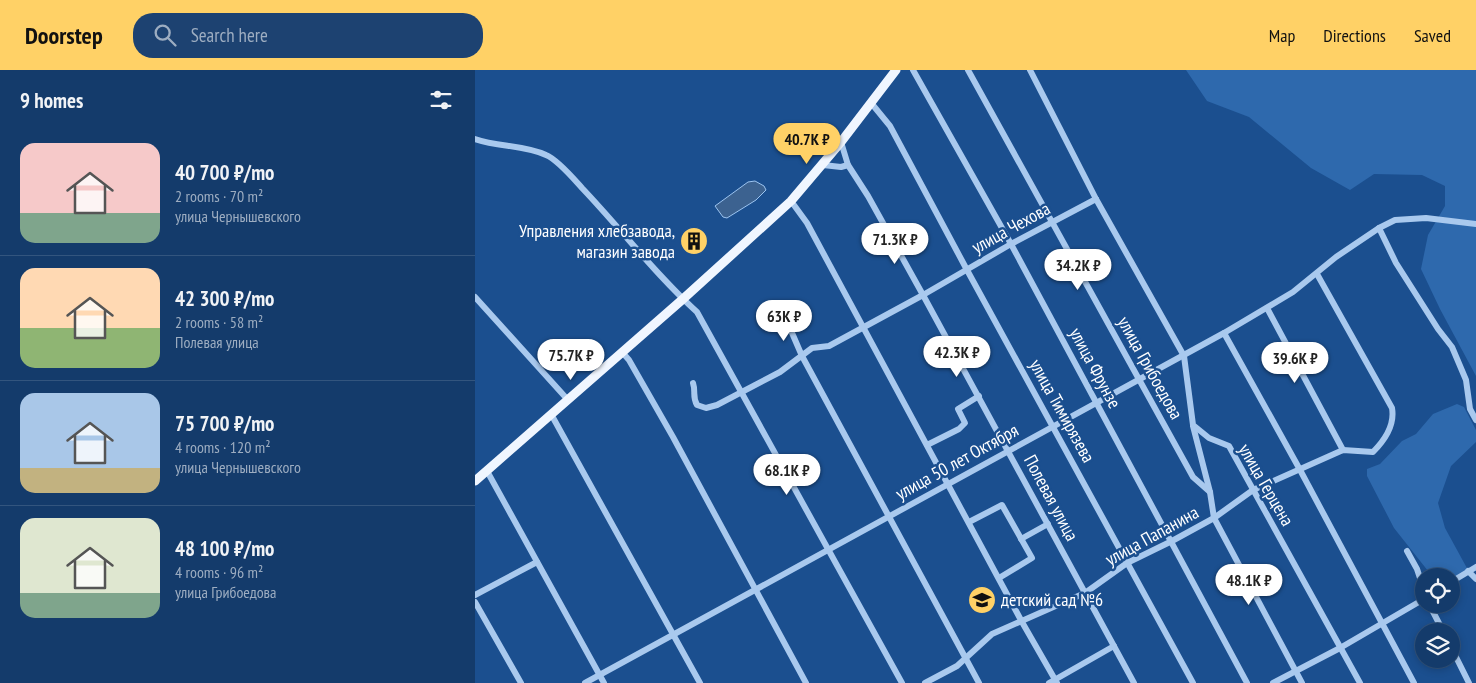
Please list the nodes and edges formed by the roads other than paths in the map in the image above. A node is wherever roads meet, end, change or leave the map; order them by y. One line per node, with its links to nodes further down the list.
1 (896, 70): 5 (main road)
2 (913, 70): 15 (street, улица Фрунзе)
3 (968, 70): 12 (street, улица Грибоедова)
4 (1029, 70): 10 (street)
5 (872, 104): 7 (main road); 16 (street, улица Тимирязева)
6 (475, 138): 20 (street)
7 (841, 142): 8 (main road); 9 (street, Полевая улица)
8 (823, 165): 9 (street); 11 (main road)
9 (848, 165): 18 (street, Полевая улица)
10 (1096, 199): 12 (street, улица Чехова); 27 (street)
11 (791, 202): 20 (main road); 23 (street)
12 (1053, 222): 15 (street, улица Чехова); 28 (street, улица Грибоедова)
13 (1476, 224): 14 (street, улица 50 лет Октября)
14 (1379, 228): 17 (street, улица 50 лет Октября); 35 (street)
15 (1011, 244): 16 (street, улица Чехова); 33 (street, улица Фрунзе)
16 (967, 270): 18 (street, улица Чехова); 37 (street, улица Тимирязева)
17 (1317, 274): 21 (street, улица 50 лет Октября); 39 (street, улица Папанина)
18 (923, 295): 23 (street, улица Чехова); 31 (street, Полевая улица)
19 (475, 297): 32 (street)
20 (683, 299): 25 (main road); 30 (street)
21 (1267, 308): 24 (street, улица 50 лет Октября); 39 (street)
22 (786, 318): 26 (street)
23 (864, 327): 26 (street, улица Чехова); 38 (street)
24 (1224, 333): 27 (street, улица 50 лет Октября); 41 (street)
25 (622, 352): 32 (main road); 63 (street)
26 (802, 356): 30 (street, улица Чехова); 47 (street)
27 (1184, 356): 28 (street, улица 50 лет Октября); 36 (street)
28 (1140, 379): 33 (street, улица 50 лет Октября); 46 (street, улица Грибоедова)
29 (693, 383): 30 (street, улица Чехова)
30 (741, 392): 53 (street)
31 (979, 396): 38 (street); 40 (street, Полевая улица)
32 (568, 400): 34 (main road)
33 (1096, 403): 37 (street, улица 50 лет Октября); 52 (street, улица Фрунзе)
34 (551, 414): 42 (main road); 70 (street)
35 (1476, 420)
36 (1193, 425): 45 (street, улица Герцена); 46 (street)
37 (1053, 426): 40 (street, улица 50 лет Октября); 56 (street, улица Тимирязева)
38 (927, 445): 44 (street)
39 (1343, 450): 41 (street, улица Папанина)
40 (1009, 451): 44 (street, улица 50 лет Октября); 50 (street, Полевая улица)
41 (1299, 468): 45 (street, улица Папанина); 69 (street)
42 (487, 471): 43 (main road); 55 (street)
43 (475, 482)
44 (948, 484): 47 (street, улица 50 лет Октября); 49 (street)
45 (1253, 490): 48 (street, улица Папанина); 72 (street, улица Герцена)
46 (1210, 492): 48 (street)
47 (889, 517): 53 (street, улица 50 лет Октября); 73 (street)
48 (1215, 518): 52 (street, улица Папанина); 75 (street)
49 (969, 522): 51 (street); 61 (street)
50 (1048, 524): 51 (street); 64 (street, Полевая улица)
51 (1021, 539): 61 (street)
52 (1172, 541): 56 (street, улица Папанина); 88 (street, улица Фрунзе)
53 (829, 550): 63 (street, улица 50 лет Октября); 83 (street)
54 (1407, 551): 58 (street)
55 (537, 562): 65 (street); 76 (street)
56 (1127, 562): 64 (street, улица Папанина); 87 (street, улица Тимирязева)
57 (1476, 567): 59 (street)
58 (1416, 568)
59 (1468, 571): 60 (street); 62 (street)
60 (1460, 576)
61 (999, 578): 68 (street)
62 (1476, 579)
63 (755, 590): 70 (street, улица 50 лет Октября); 82 (street)
64 (1085, 593): 68 (street, улица Папанина); 71 (street, Полевая улица)
65 (475, 595)
66 (475, 602): 78 (street)
67 (1415, 604): 69 (street)
68 (1022, 622): 73 (street, улица Папанина); 77 (street)
69 (1381, 623): 72 (street); 92 (street)
70 (673, 633): 76 (street, улица 50 лет Октября); 81 (street)
71 (1114, 646): 77 (street); 86 (street, Полевая улица)
72 (1340, 648): 75 (street); 91 (street, улица Герцена)
73 (965, 657): 84 (street, улица Папанина); 85 (street)
74 (1460, 665): 93 (street)
75 (1295, 671): 89 (street); 90 (street)
76 (599, 675): 79 (street, улица 50 лет Октября); 80 (street)
77 (1053, 682)
78 (521, 683)
79 (585, 683)
80 (604, 683)
81 (700, 683)
82 (806, 683)
83 (902, 683)
84 (925, 683)
85 (979, 683)
86 (1134, 683)
87 (1193, 683)
88 (1247, 683)
89 (1273, 683)
90 (1302, 683)
91 (1360, 683)
92 (1414, 683)
93 (1469, 683)

